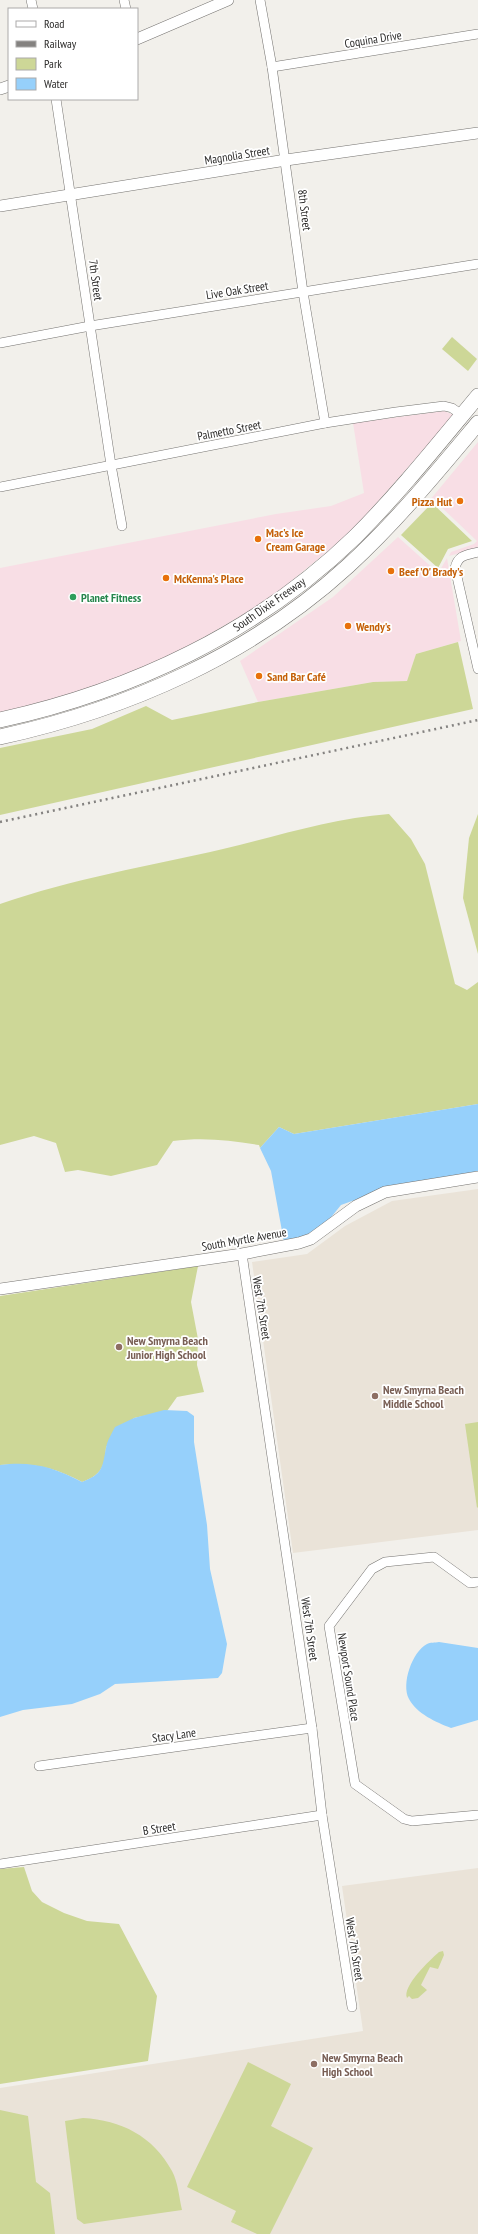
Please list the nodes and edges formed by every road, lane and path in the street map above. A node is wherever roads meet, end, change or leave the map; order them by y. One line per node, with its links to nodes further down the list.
1 (228, 0): 4 (street)
2 (260, 0): 5 (street, 8th Street)
3 (478, 34): 5 (street, Coquina Drive)
4 (138, 39)
5 (272, 67): 8 (street, 8th Street)
6 (56, 100): 9 (street, 7th Street)
7 (478, 133): 8 (street, Magnolia Street)
8 (286, 160): 9 (street, Magnolia Street); 12 (street, 8th Street)
9 (72, 195): 10 (street, Magnolia Street); 13 (street, 7th Street)
10 (0, 206)
11 (478, 264): 12 (street, Live Oak Street)
12 (303, 292): 13 (street, Live Oak Street); 18 (street, 8th Street)
13 (90, 326): 14 (street, Live Oak Street); 21 (street, 7th Street)
14 (0, 344)
15 (478, 396): 17 (main road, South Dixie Freeway)
16 (478, 405): 19 (main road)
17 (462, 415): 18 (street, Palmetto Street); 20 (main road); 25 (main road, South Dixie Freeway)
18 (325, 423): 21 (street, Palmetto Street)
19 (477, 424): 20 (main road, South Dixie Freeway)
20 (454, 452): 26 (main road, South Dixie Freeway)
21 (111, 464): 22 (street, Palmetto Street); 23 (street, 7th Street)
22 (0, 487)
23 (122, 526)
24 (478, 552): 29 (street)
25 (335, 554): 26 (street); 27 (main road, South Dixie Freeway)
26 (347, 567): 28 (main road, South Dixie Freeway)
27 (290, 591): 28 (street); 30 (main road, South Dixie Freeway)
28 (302, 604): 31 (main road, South Dixie Freeway)
29 (478, 669)
30 (145, 675): 31 (street); 32 (main road, South Dixie Freeway)
31 (150, 691): 33 (main road, South Dixie Freeway)
32 (0, 720)
33 (0, 737)
34 (478, 1177): 35 (street, South Myrtle Avenue)
35 (242, 1254): 36 (street, South Myrtle Avenue); 38 (street, West 7th Street)
36 (0, 1289)
37 (478, 1582): 41 (street, Newport Sound Place)
38 (312, 1728): 39 (street, Stacy Lane); 40 (street, West 7th Street)
39 (40, 1766)
40 (322, 1815): 42 (street, B Street); 43 (street, West 7th Street)
41 (478, 1816)
42 (0, 1864)
43 (352, 2007)

